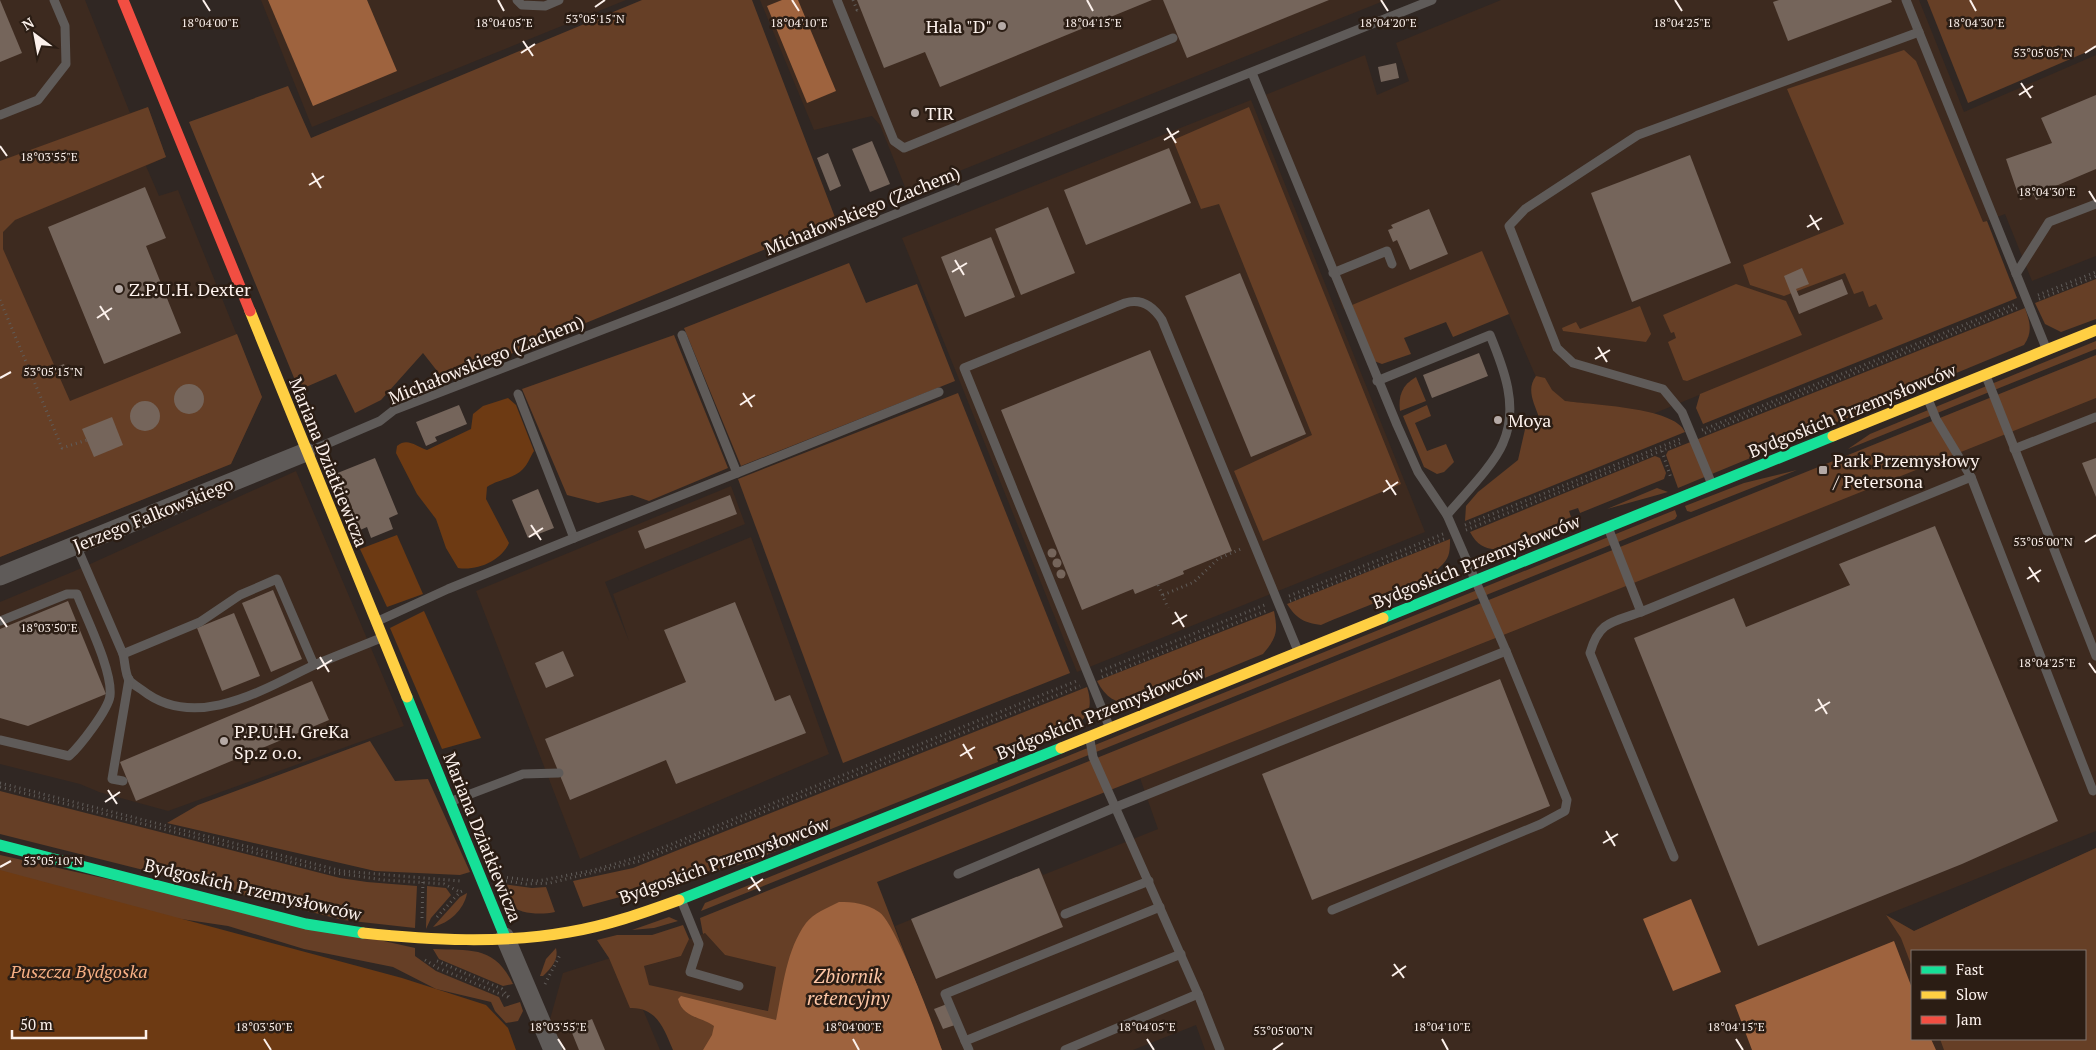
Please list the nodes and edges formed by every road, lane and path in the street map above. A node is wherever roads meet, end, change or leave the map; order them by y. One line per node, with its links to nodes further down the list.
1 (54, 0): 13 (lane)
2 (124, 0): 33 (street, Mariana Dziatkiewicza)
3 (518, 0): 4 (lane)
4 (559, 0)
5 (837, 0): 11 (lane)
6 (853, 0): 9 (path)
7 (1432, 0): 12 (lane, Michałowskiego (Zachem))
8 (1906, 0): 10 (lane)
9 (860, 9)
10 (1919, 32): 18 (lane); 30 (lane)
11 (1173, 38)
12 (1252, 73): 17 (lane); 33 (lane, Michałowskiego (Zachem))
13 (0, 115)
14 (2096, 204): 18 (lane)
15 (1392, 264): 17 (lane)
16 (2096, 272): 20 (path)
17 (1332, 273): 25 (lane)
18 (2016, 274): 20 (lane)
19 (0, 300): 31 (path)
20 (2026, 300): 23 (lane); 30 (path)
21 (2096, 330): 23 (street, Bydgoskich Przemysłowców)
22 (682, 335): 34 (lane)
23 (2047, 350): 24 (street, Bydgoskich Przemysłowców)
24 (1986, 375): 28 (street, Bydgoskich Przemysłowców); 32 (lane)
25 (1377, 381): 37 (lane); 37 (lane)
26 (938, 392): 34 (lane)
27 (518, 394): 40 (lane)
28 (1928, 399): 35 (lane); 36 (street, Bydgoskich Przemysłowców)
29 (2096, 417): 32 (lane)
30 (1692, 434): 36 (lane); 39 (path)
31 (87, 440)
32 (2014, 448): 56 (lane)
33 (306, 452): 42 (street, Jerzego Falkowskiego); 51 (street, Mariana Dziatkiewicza)
34 (736, 473): 40 (lane)
35 (1971, 477): 49 (lane); 67 (lane)
36 (1712, 484): 38 (street, Bydgoskich Przemysłowców)
37 (1447, 515): 39 (lane)
38 (1607, 527): 44 (street, Bydgoskich Przemysłowców); 49 (lane)
39 (1453, 530): 44 (lane); 47 (path)
40 (574, 538): 51 (lane)
41 (1254, 544): 46 (path); 47 (lane); 58 (lane)
42 (76, 546): 43 (street, Jerzego Falkowskiego); 55 (lane)
43 (0, 576)
44 (1476, 580): 53 (lane); 54 (street, Bydgoskich Przemysłowców)
45 (1158, 585): 46 (path)
46 (1163, 595): 48 (path)
47 (1277, 600): 54 (lane); 58 (path)
48 (1168, 608)
49 (1641, 612): 71 (lane)
50 (0, 621): 62 (lane)
51 (376, 622): 52 (street, Mariana Dziatkiewicza)
52 (382, 638): 57 (lane); 68 (street, Mariana Dziatkiewicza)
53 (1506, 651): 69 (lane); 78 (lane)
54 (1299, 652): 60 (street, Bydgoskich Przemysłowców)
55 (123, 654): 57 (lane); 59 (lane)
56 (2096, 656)
57 (314, 665): 59 (lane)
58 (1089, 676): 60 (lane); 73 (path)
59 (128, 679): 64 (lane)
60 (1109, 727): 61 (street, Bydgoskich Przemysłowców)
61 (1090, 735): 69 (lane); 76 (street, Bydgoskich Przemysłowców)
62 (0, 740)
63 (559, 773): 68 (lane)
64 (123, 781)
65 (0, 783): 73 (path)
66 (0, 788): 75 (path)
67 (2092, 791)
68 (449, 802): 73 (street, Mariana Dziatkiewicza)
69 (1116, 807): 72 (lane); 74 (lane)
70 (0, 845): 80 (street, Bydgoskich Przemysłowców)
71 (1674, 857)
72 (958, 874)
73 (480, 877): 80 (street, Mariana Dziatkiewicza)
74 (1149, 880): 77 (lane); 79 (lane)
75 (460, 892)
76 (681, 899): 80 (street, Bydgoskich Przemysłowców); 82 (lane)
77 (1160, 907): 81 (lane); 84 (lane)
78 (1332, 910)
79 (1065, 914)
80 (505, 937): 85 (street)
81 (1181, 954): 83 (lane); 84 (lane)
82 (739, 986)
83 (1198, 994): 87 (lane); 88 (lane)
84 (965, 1041): 86 (lane)
85 (553, 1050)
86 (969, 1050)
87 (1065, 1050)
88 (1220, 1050)

